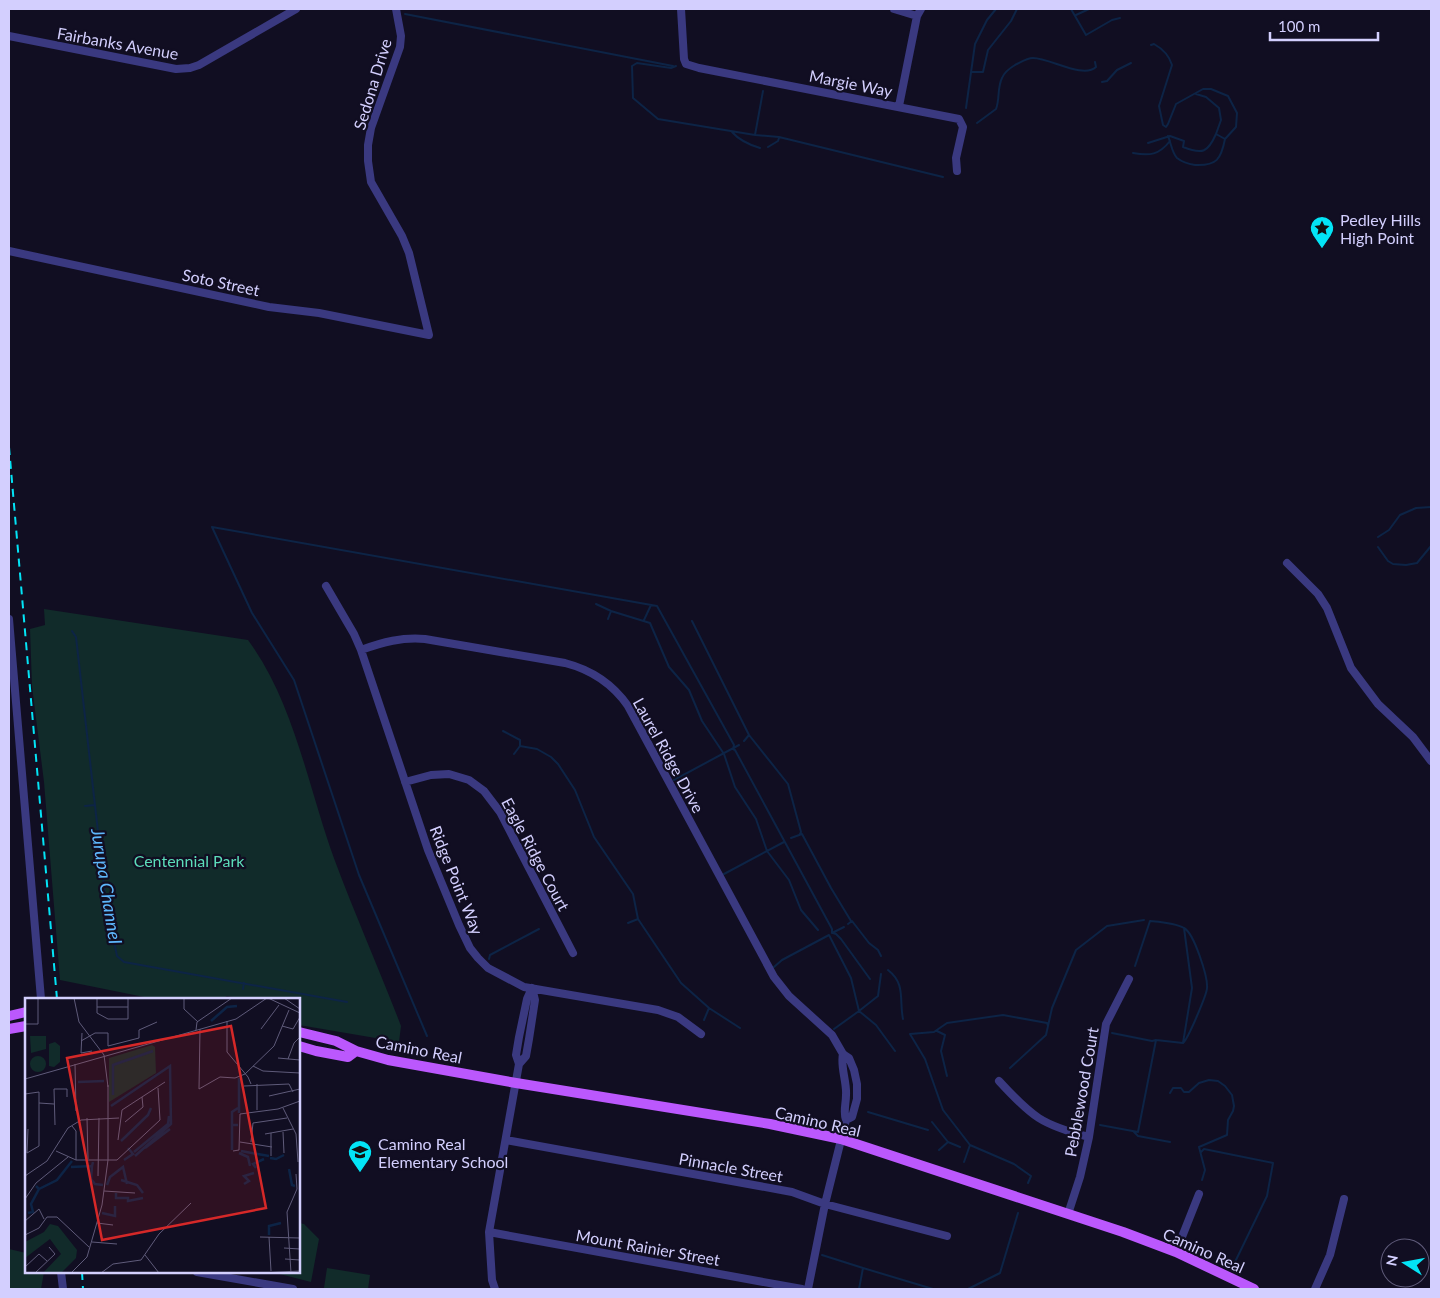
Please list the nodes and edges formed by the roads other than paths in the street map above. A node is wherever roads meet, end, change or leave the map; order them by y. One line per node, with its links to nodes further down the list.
1 (296, 9): 7 (street, Fairbanks Avenue)
2 (396, 9): 11 (street, Sedona Drive)
3 (681, 9): 8 (street, Margie Way)
4 (894, 9): 6 (street)
5 (922, 9): 6 (street)
6 (917, 16): 8 (street)
7 (9, 36)
8 (898, 106): 9 (street, Margie Way)
9 (957, 171)
10 (9, 251): 11 (street, Soto Street)
11 (429, 335)
12 (1287, 563): 16 (street)
13 (326, 586): 15 (street, Ridge Point Way)
14 (9, 619): 21 (street)
15 (361, 650): 17 (street, Ridge Point Way); 32 (street, Laurel Ridge Drive)
16 (1431, 761)
17 (405, 782): 18 (street, Eagle Ridge Court); 20 (street, Ridge Point Way)
18 (573, 953)
19 (1129, 979): 39 (street, Pebblewood Court)
20 (532, 988): 27 (street, Ridge Point Way); 28 (street); 29 (street)
21 (41, 998)
22 (25, 1012): 23 (main road)
23 (9, 1016)
24 (25, 1026): 25 (main road)
25 (9, 1028)
26 (300, 1032): 31 (main road, Camino Real)
27 (701, 1034)
28 (519, 1037): 29 (street); 33 (street)
29 (529, 1039): 33 (street)
30 (300, 1046): 31 (main road, Camino Real)
31 (356, 1052): 37 (main road, Camino Real)
32 (843, 1054): 34 (street, Laurel Ridge Drive); 35 (street, Laurel Ridge Drive)
33 (519, 1064): 37 (street)
34 (856, 1077): 35 (street); 38 (street, Laurel Ridge Drive)
35 (846, 1080): 38 (street, Laurel Ridge Drive)
36 (999, 1081): 39 (street)
37 (516, 1083): 40 (main road, Camino Real); 41 (street)
38 (846, 1120): 40 (street, Laurel Ridge Drive)
39 (1089, 1137): 45 (street, Pebblewood Court)
40 (841, 1139): 44 (street, Laurel Ridge Drive); 45 (main road, Camino Real)
41 (506, 1140): 44 (street, Pinnacle Street); 46 (street)
42 (1199, 1194): 48 (street)
43 (1344, 1199): 57 (street)
44 (825, 1204): 47 (street, Pinnacle Street); 55 (street, Laurel Ridge Drive)
45 (1068, 1214): 48 (main road, Camino Real)
46 (489, 1232): 53 (street); 54 (street, Mount Rainier Street)
47 (946, 1236)
48 (1176, 1252): 56 (main road, Camino Real)
49 (61, 1273): 51 (street)
50 (203, 1273): 52 (street)
51 (63, 1289)
52 (293, 1289)
53 (495, 1289)
54 (802, 1289)
55 (808, 1289)
56 (1254, 1289)
57 (1316, 1289)

